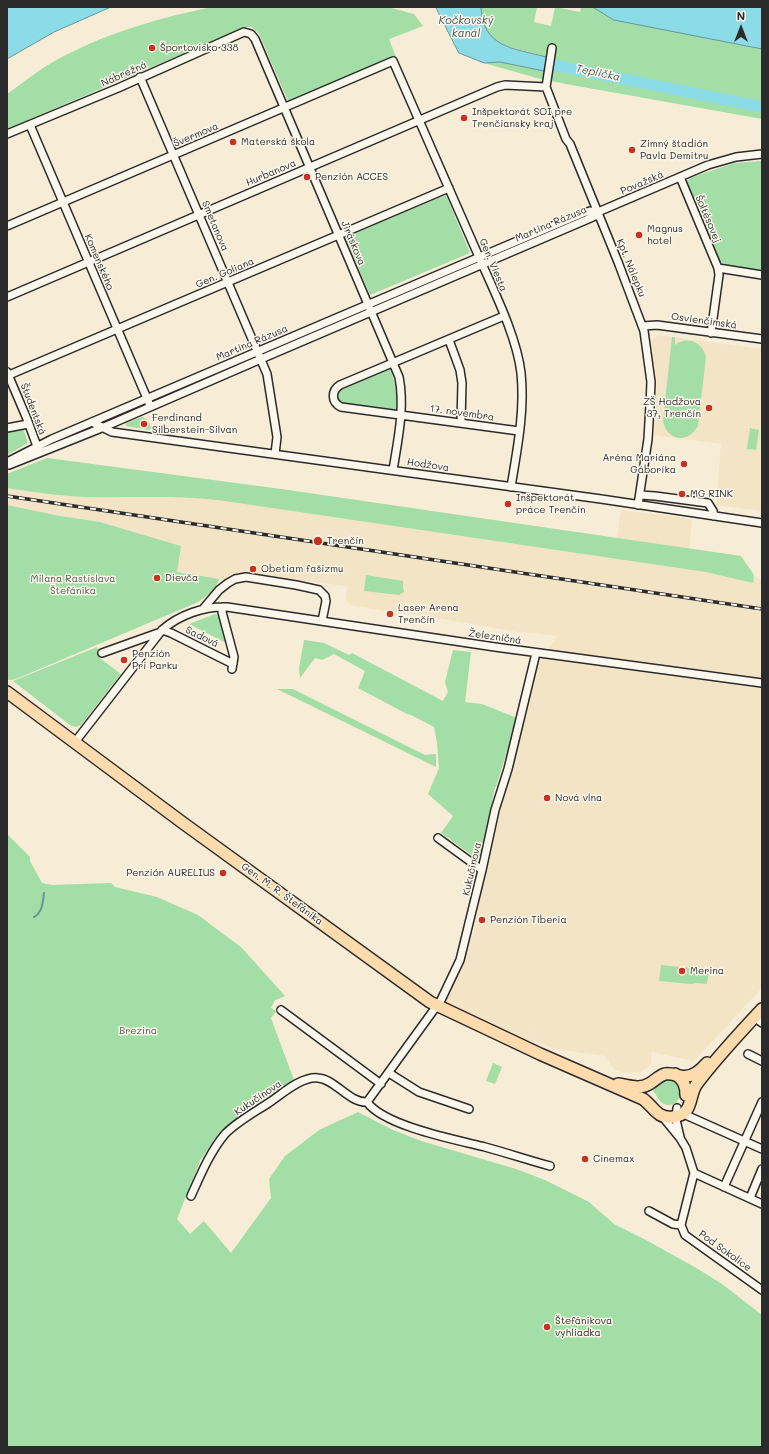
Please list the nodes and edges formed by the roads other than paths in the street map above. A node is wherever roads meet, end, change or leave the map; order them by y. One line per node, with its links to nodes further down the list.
1 (248, 33): 4 (street, Nábrežná); 6 (street, Jiráskova)
2 (552, 48): 5 (street, Kpt. Nálepku)
3 (392, 61): 6 (street, Švermova); 7 (street, Gen. Viesta)
4 (140, 77): 8 (street, Nábrežná); 11 (street, Smetanova)
5 (546, 87): 7 (street, Hurbanova); 16 (street, Kpt. Nálepku)
6 (284, 107): 11 (street, Švermova); 12 (street, Jiráskova)
7 (420, 121): 12 (street, Hurbanova); 14 (street, Gen. Viesta)
8 (30, 125): 9 (street, Nábrežná); 15 (street, Komenského)
9 (7, 134)
10 (762, 154): 13 (street, Považská)
11 (174, 155): 15 (street, Švermova); 17 (street, Smetanova)
12 (309, 168): 17 (street, Hurbanova); 19 (street, Jiráskova)
13 (680, 177): 16 (street, Považská); 23 (street, Šoltésovej)
14 (449, 188): 19 (street, Gen. Goliana); 20 (street, Gen. Viesta)
15 (63, 202): 18 (street, Švermova); 21 (street, Komenského)
16 (598, 212): 20 (street, Martina Rázusa); 22 (street, Martina Rázusa); 30 (street, Kpt. Nálepku)
17 (199, 215): 21 (street, Hurbanova); 25 (street, Smetanova)
18 (7, 226)
19 (339, 235): 25 (street, Gen. Goliana); 27 (street, Jiráskova)
20 (479, 257): 22 (street, Gen. Viesta); 27 (street, Martina Rázusa)
21 (89, 262): 26 (street, Hurbanova); 31 (street, Komenského)
22 (482, 265): 28 (street, Martina Rázusa); 29 (street, Gen. Viesta)
23 (718, 268): 24 (street); 32 (street, Šoltésovej)
24 (762, 275)
25 (228, 282): 31 (street, Gen. Goliana); 35 (street, Smetanova)
26 (7, 297)
27 (369, 304): 28 (street, Jiráskova); 35 (street, Martina Rázusa)
28 (372, 312): 36 (street, Martina Rázusa); 37 (street, Jiráskova)
29 (504, 316): 34 (street); 47 (street, Gen. Viesta)
30 (643, 326): 32 (street, Osvienčimská); 54 (street, Kpt. Nálepku)
31 (117, 329): 38 (street, Gen. Goliana); 39 (street, Komenského)
32 (711, 332): 33 (street, Osvienčimská)
33 (762, 339)
34 (449, 340): 37 (street); 43 (street)
35 (257, 352): 36 (street, Smetanova); 39 (street, Martina Rázusa)
36 (260, 359): 40 (street, Martina Rázusa); 49 (street, Smetanova)
37 (393, 363): 41 (street, Jiráskova); 41 (street, 17. novembra)
38 (8, 373): 44 (street, Študentská)
39 (148, 399): 40 (street, Komenského); 42 (street, Martina Rázusa)
40 (151, 406): 45 (street, Martina Rázusa)
41 (401, 415): 43 (street, 17. novembra); 52 (street, Jiráskova)
42 (92, 422): 45 (street, Hodžova); 48 (street, Martina Rázusa)
43 (462, 422): 47 (street, 17. novembra)
44 (28, 424): 46 (street); 48 (street, Študentská)
45 (104, 427): 48 (street, Martina Rázusa); 49 (street, Hodžova)
46 (7, 428)
47 (519, 431): 53 (street, Gen. Viesta)
48 (38, 450): 50 (street, Martina Rázusa); 51 (street, Martina Rázusa)
49 (275, 454): 52 (street, Hodžova)
50 (7, 462)
51 (7, 466)
52 (393, 470): 53 (street, Hodžova)
53 (511, 487): 55 (street, Hodžova)
54 (640, 495): 55 (street, Kpt. Nálepku); 56 (street)
55 (638, 505): 56 (street, Hodžova)
56 (714, 516): 57 (street, Hodžova)
57 (762, 523)
58 (223, 607): 59 (street, Železničná); 60 (street, Železničná); 61 (street, Sadová)
59 (203, 609): 60 (street); 61 (street)
60 (322, 622): 63 (street, Železničná)
61 (160, 631): 62 (street); 66 (street)
62 (102, 653)
63 (536, 653): 64 (street, Železničná); 68 (street, Kukučínova)
64 (762, 683)
65 (9, 693): 66 (main road, Gen. M. R. Štefánika)
66 (75, 742): 69 (main road, Gen. M. R. Štefánika)
67 (438, 838): 68 (street)
68 (482, 870): 69 (street, Kukučínova)
69 (437, 1006): 77 (street, Kukučínova); 81 (main road, Gen. M. R. Štefánika)
70 (762, 1009): 72 (main road)
71 (281, 1010): 79 (street)
72 (758, 1020): 75 (main road)
73 (748, 1054): 74 (street)
74 (762, 1061)
75 (708, 1067): 76 (main road); 78 (main road); 82 (main road); 88 (main road)
76 (666, 1068): 78 (main road); 81 (main road)
77 (389, 1073): 79 (street, Kukučínova); 86 (street)
78 (678, 1076): 80 (main road); 82 (main road)
79 (381, 1084): 84 (street, Kukučínova)
80 (649, 1084): 81 (main road); 83 (main road)
81 (621, 1087): 83 (main road)
82 (686, 1095): 88 (main road)
83 (650, 1101): 87 (main road); 88 (main road)
84 (367, 1102): 92 (street); 96 (street, Kukučínova)
85 (762, 1102): 90 (street)
86 (469, 1109)
87 (662, 1116): 88 (main road); 89 (street)
88 (680, 1116): 89 (street); 90 (street)
89 (680, 1138): 94 (street)
90 (744, 1141): 91 (street); 95 (street)
91 (762, 1149)
92 (550, 1166)
93 (762, 1169): 97 (street)
94 (694, 1173): 95 (street); 100 (street)
95 (724, 1187): 97 (street)
96 (191, 1196)
97 (750, 1198): 98 (street)
98 (762, 1204)
99 (649, 1211): 100 (street, Pod Sokolice)
100 (680, 1225): 101 (street, Pod Sokolice)
101 (762, 1290)

